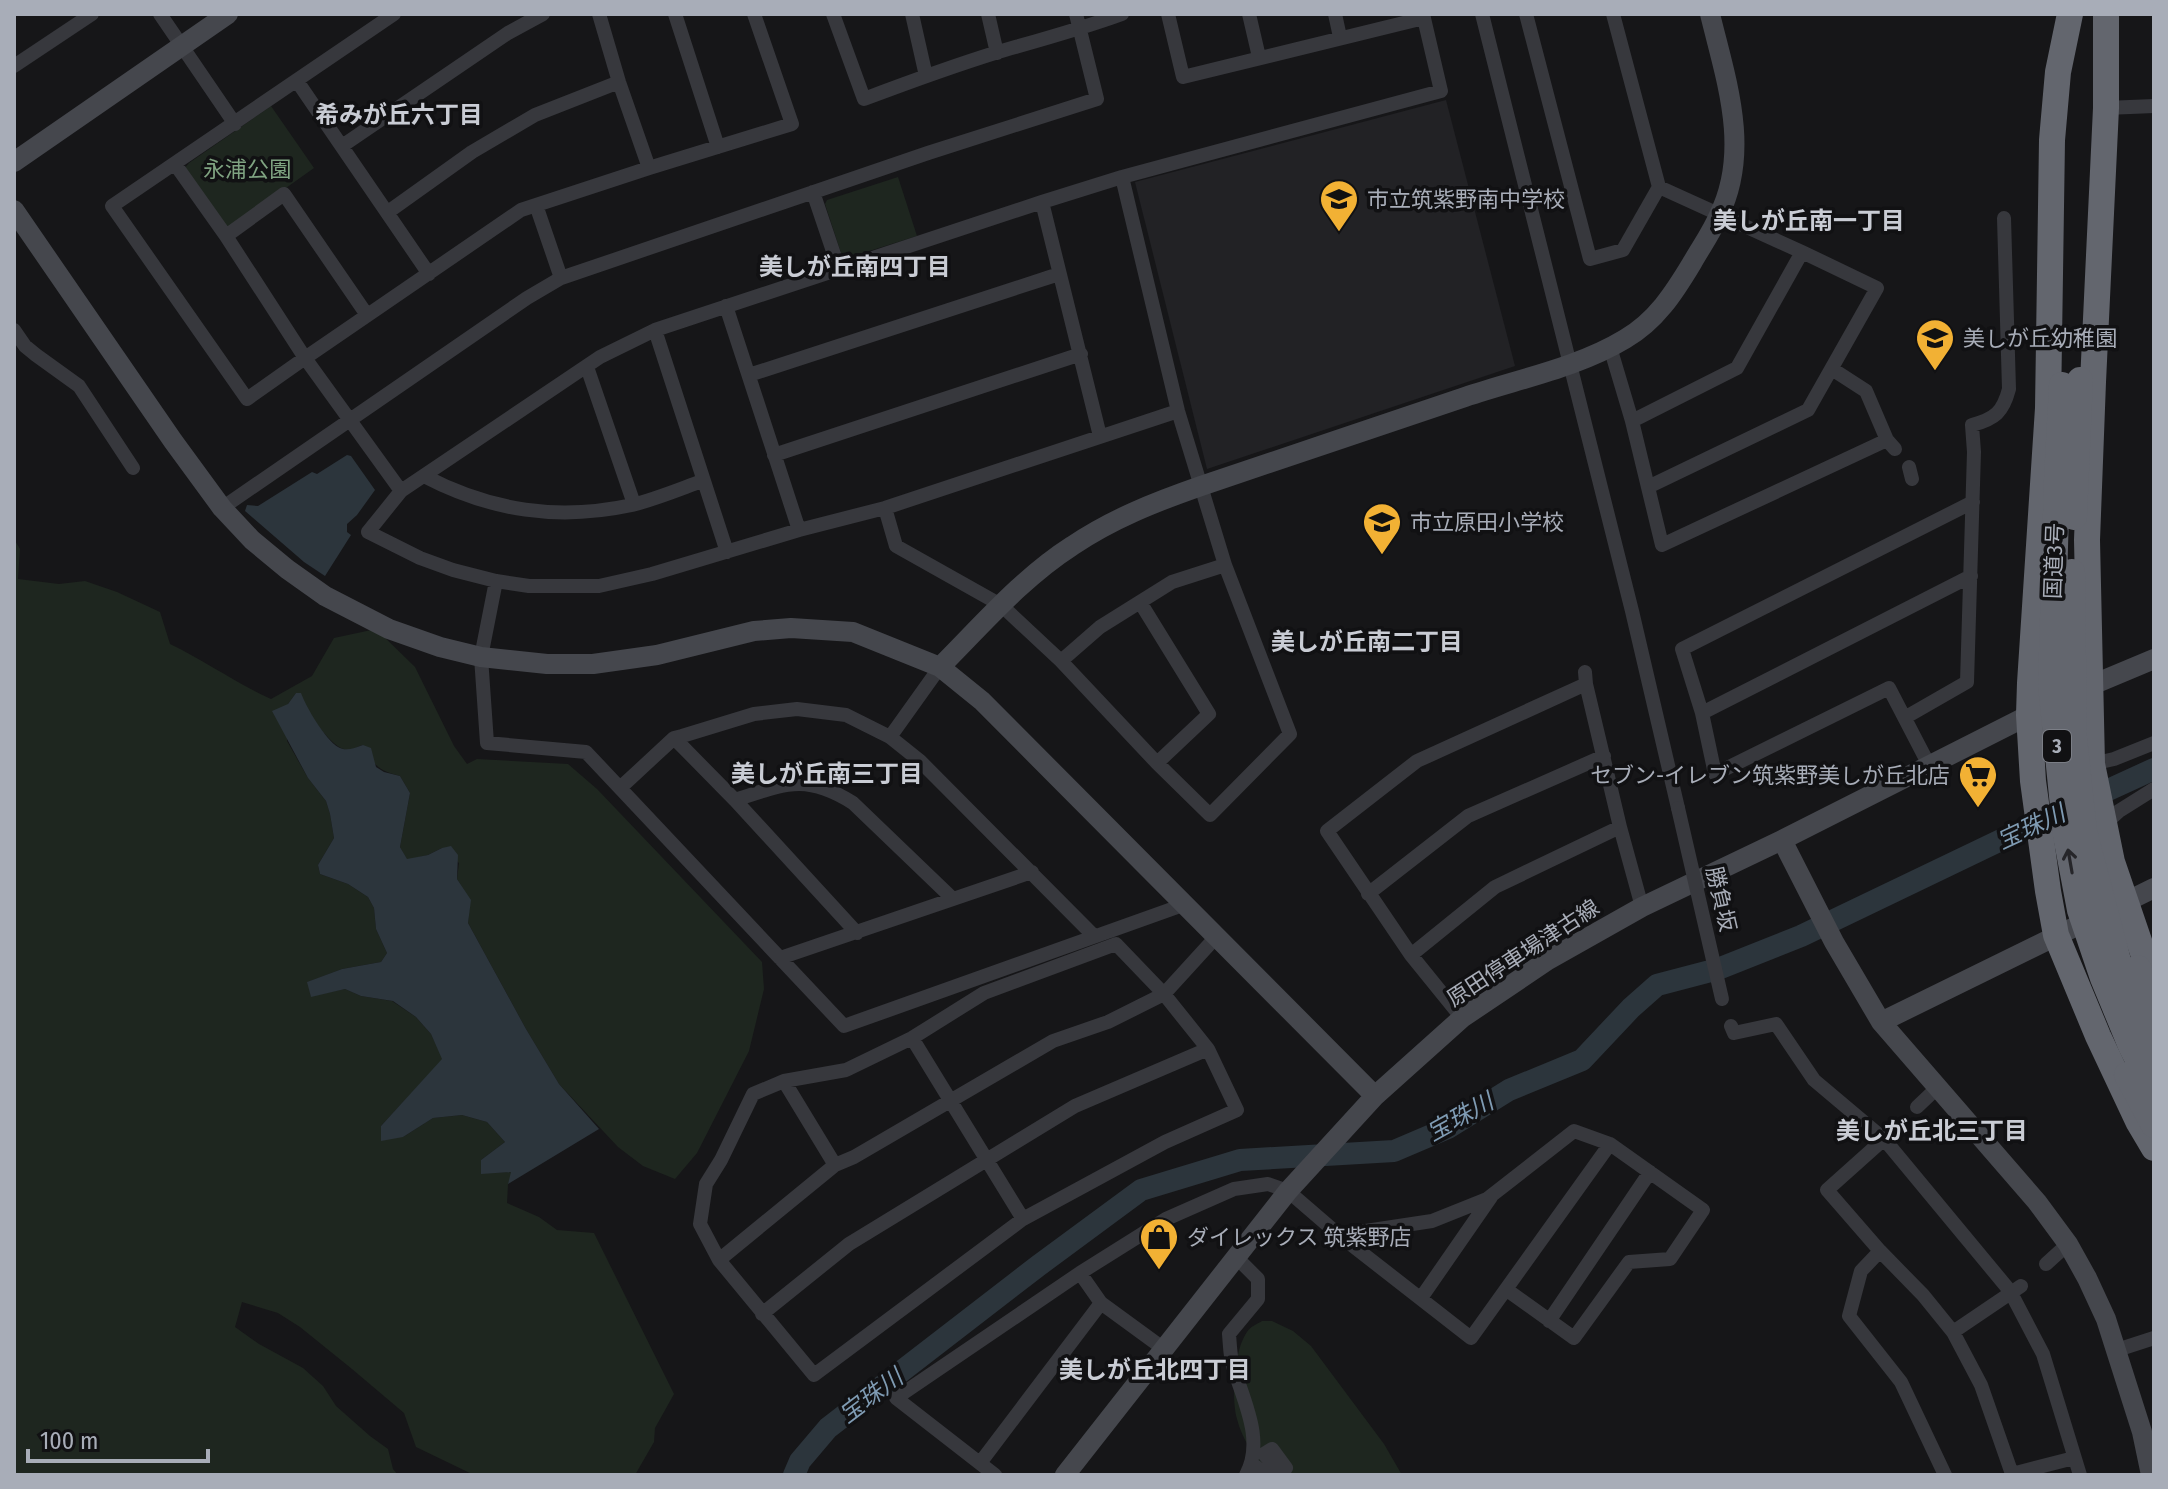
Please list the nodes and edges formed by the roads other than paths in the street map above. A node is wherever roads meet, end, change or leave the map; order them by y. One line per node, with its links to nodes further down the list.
1 (92, 14): 30 (street)
2 (160, 14): 27 (street)
3 (228, 14): 27 (street)
4 (394, 14): 32 (street)
5 (543, 14): 37 (street)
6 (599, 14): 33 (street)
7 (675, 14): 38 (street)
8 (754, 14): 38 (street)
9 (833, 14): 31 (street)
10 (912, 14): 31 (street)
11 (988, 14): 28 (street)
12 (1076, 14): 25 (street)
13 (1122, 14): 25 (street)
14 (1168, 14): 29 (street)
15 (1249, 14): 29 (street)
16 (1335, 14): 26 (street)
17 (1482, 14): 64 (street, 勝負坂)
18 (1526, 14): 43 (street)
19 (1613, 14): 43 (street)
20 (1710, 14): 49 (street)
21 (2072, 14): 68 (highway, 国道3号 / 3); 97 (highway)
22 (2094, 14): 68 (highway, 国道3号 / 3)
23 (2106, 14): 35 (highway)
24 (1424, 16): 26 (street); 42 (street)
25 (1079, 30): 28 (street); 44 (street)
26 (1340, 37): 29 (street)
27 (181, 46): 36 (street); 39 (street)
28 (997, 53): 31 (street)
29 (1259, 57)
30 (14, 66)
31 (926, 76)
32 (297, 81): 36 (street); 37 (street)
33 (619, 82): 41 (street); 48 (street)
34 (2154, 106): 35 (street)
35 (2106, 108): 68 (highway)
36 (235, 124): 40 (street)
37 (342, 146): 48 (street)
38 (718, 147): 41 (street)
39 (14, 162)
40 (175, 164): 51 (street); 63 (street)
41 (649, 168): 46 (street)
42 (1122, 177): 45 (street); 69 (street)
43 (1659, 187): 49 (street)
44 (813, 192): 53 (street); 56 (street)
45 (1042, 202): 53 (street); 55 (street)
46 (536, 205): 54 (street); 56 (street)
47 (14, 210): 82 (street)
48 (388, 212): 54 (street)
49 (1720, 214): 52 (street); 61 (street)
50 (2004, 218): 80 (street)
51 (226, 236): 58 (street); 63 (street)
52 (1802, 252): 66 (street); 71 (street)
53 (839, 269): 57 (street)
54 (429, 274): 58 (street)
55 (1059, 274): 62 (street); 67 (street)
56 (561, 278): 70 (street)
57 (726, 306): 60 (street); 67 (street)
58 (367, 315): 63 (street)
59 (14, 330): 74 (street)
60 (655, 330): 65 (street); 76 (street)
61 (1610, 347): 64 (street); 71 (street)
62 (1081, 354): 72 (street); 73 (street)
63 (305, 358): 70 (street)
64 (1569, 364): 77 (street); 129 (street, 勝負坂, bridge)
65 (587, 367): 75 (street); 81 (street)
66 (1832, 369): 78 (street); 78 (street)
67 (749, 375): 73 (street)
68 (2082, 388): 95 (highway); 101 (highway, 国道3号 / 3, bridge); 120 (highway, 国道3号 / 3, one-way to 68, bridge)
69 (1178, 411): 72 (street); 77 (street)
70 (350, 420): 79 (street); 82 (street)
71 (1632, 421): 78 (street)
72 (1100, 436): 83 (street)
73 (774, 455): 84 (street)
74 (133, 468)
75 (424, 476): 79 (street); 81 (street)
76 (702, 481): 81 (street); 85 (street)
77 (1201, 486): 86 (street); 90 (street)
78 (1648, 487)
79 (401, 491): 88 (street)
80 (1973, 502): 87 (street); 96 (street)
81 (634, 504)
82 (222, 508): 91 (street)
83 (885, 508): 84 (street); 90 (street)
84 (799, 530): 85 (street)
85 (727, 552): 88 (street)
86 (1225, 565): 89 (street); 104 (street)
87 (1971, 576): 96 (street); 98 (street)
88 (496, 581): 91 (street)
89 (1140, 602): 93 (street); 104 (street)
90 (1001, 605): 93 (street); 94 (street)
91 (481, 657): 94 (street); 107 (street)
92 (2154, 659): 95 (street, 原田停車場津古線)
93 (1061, 661): 104 (street)
94 (940, 667): 99 (street); 118 (street)
95 (2090, 685): 97 (street, 原田停車場津古線); 106 (highway)
96 (1702, 713): 98 (street)
97 (2029, 715): 105 (street, 原田停車場津古線); 122 (highway)
98 (1906, 717): 105 (street)
99 (890, 737): 100 (street); 113 (street)
100 (674, 738): 107 (street); 109 (street)
101 (2074, 738): 130 (highway, bridge); 136 (highway, 国道3号 / 3, bridge)
102 (2154, 743): 106 (street)
103 (1604, 756): 111 (street); 115 (street); 115 (street)
104 (1157, 763)
105 (1929, 765): 112 (street, 原田停車場津古線)
106 (2093, 772): 110 (highway)
107 (620, 788): 126 (street)
108 (2154, 789): 110 (street)
109 (735, 800): 116 (street); 121 (street)
110 (2104, 819): 117 (highway)
111 (1620, 827): 119 (street); 125 (street)
112 (1782, 840): 119 (street, 原田停車場津古線); 132 (street)
113 (1032, 872): 116 (street); 123 (street)
114 (2154, 888): 117 (street)
115 (1368, 894): 125 (street)
116 (953, 899): 121 (street)
117 (2125, 903): 122 (street); 127 (highway)
118 (1183, 905): 123 (street); 124 (street)
119 (1642, 907): 131 (street, 原田停車場津古線)
120 (2080, 910): 139 (highway, 国道3号 / 3, bridge); 143 (highway, bridge)
121 (857, 933): 126 (street)
122 (2056, 935): 132 (street); 146 (highway)
123 (1094, 936): 126 (street)
124 (1216, 937): 128 (street); 140 (street)
125 (1411, 955): 131 (street)
126 (780, 958)
127 (2154, 985)
128 (1164, 994): 134 (street); 135 (street); 141 (street)
129 (1722, 999)
130 (2154, 1005)
131 (1462, 1018): 140 (street, 原田停車場津古線)
132 (1881, 1022): 138 (street)
133 (1731, 1026): 144 (street)
134 (912, 1038): 137 (street); 141 (street)
135 (1208, 1049): 147 (street); 152 (street)
136 (2154, 1051)
137 (784, 1081): 148 (street); 157 (street)
138 (1937, 1088): 142 (street); 154 (street)
139 (2154, 1091)
140 (1375, 1096): 150 (street, 原田停車場津古線)
141 (951, 1100): 147 (street); 148 (street)
142 (1917, 1107)
143 (2154, 1125)
144 (1884, 1139): 155 (street); 160 (street)
145 (1610, 1144): 149 (street); 151 (street); 161 (street)
146 (2154, 1148)
147 (988, 1159): 152 (street); 164 (street)
148 (835, 1165): 157 (street)
149 (1650, 1172): 165 (street); 165 (street)
150 (1292, 1188): 153 (street); 156 (street, 原田停車場津古線); 159 (street)
151 (1493, 1194): 153 (street); 162 (street)
152 (1023, 1219): 164 (street)
153 (1339, 1235): 162 (street)
154 (2068, 1244): 158 (street); 169 (street)
155 (1880, 1251): 166 (street); 176 (street)
156 (1236, 1257): 168 (street, 原田停車場津古線); 172 (street)
157 (719, 1260): 164 (street)
158 (2046, 1264)
159 (1080, 1273): 163 (street); 171 (street)
160 (2016, 1289): 166 (street); 170 (street)
161 (1507, 1290): 162 (street); 165 (street)
162 (1421, 1298)
163 (1101, 1303): 168 (street); 171 (street)
164 (762, 1314)
165 (1549, 1321)
166 (1953, 1332): 170 (street)
167 (2154, 1338): 169 (street)
168 (1164, 1349): 174 (street, 原田停車場津古線)
169 (2117, 1350): 178 (street)
170 (2074, 1458): 177 (street)
171 (980, 1463): 173 (street)
172 (1249, 1470): 175 (street)
173 (995, 1475)
174 (1065, 1475)
175 (1267, 1475)
176 (1945, 1475)
177 (2080, 1475)
178 (2151, 1475)

